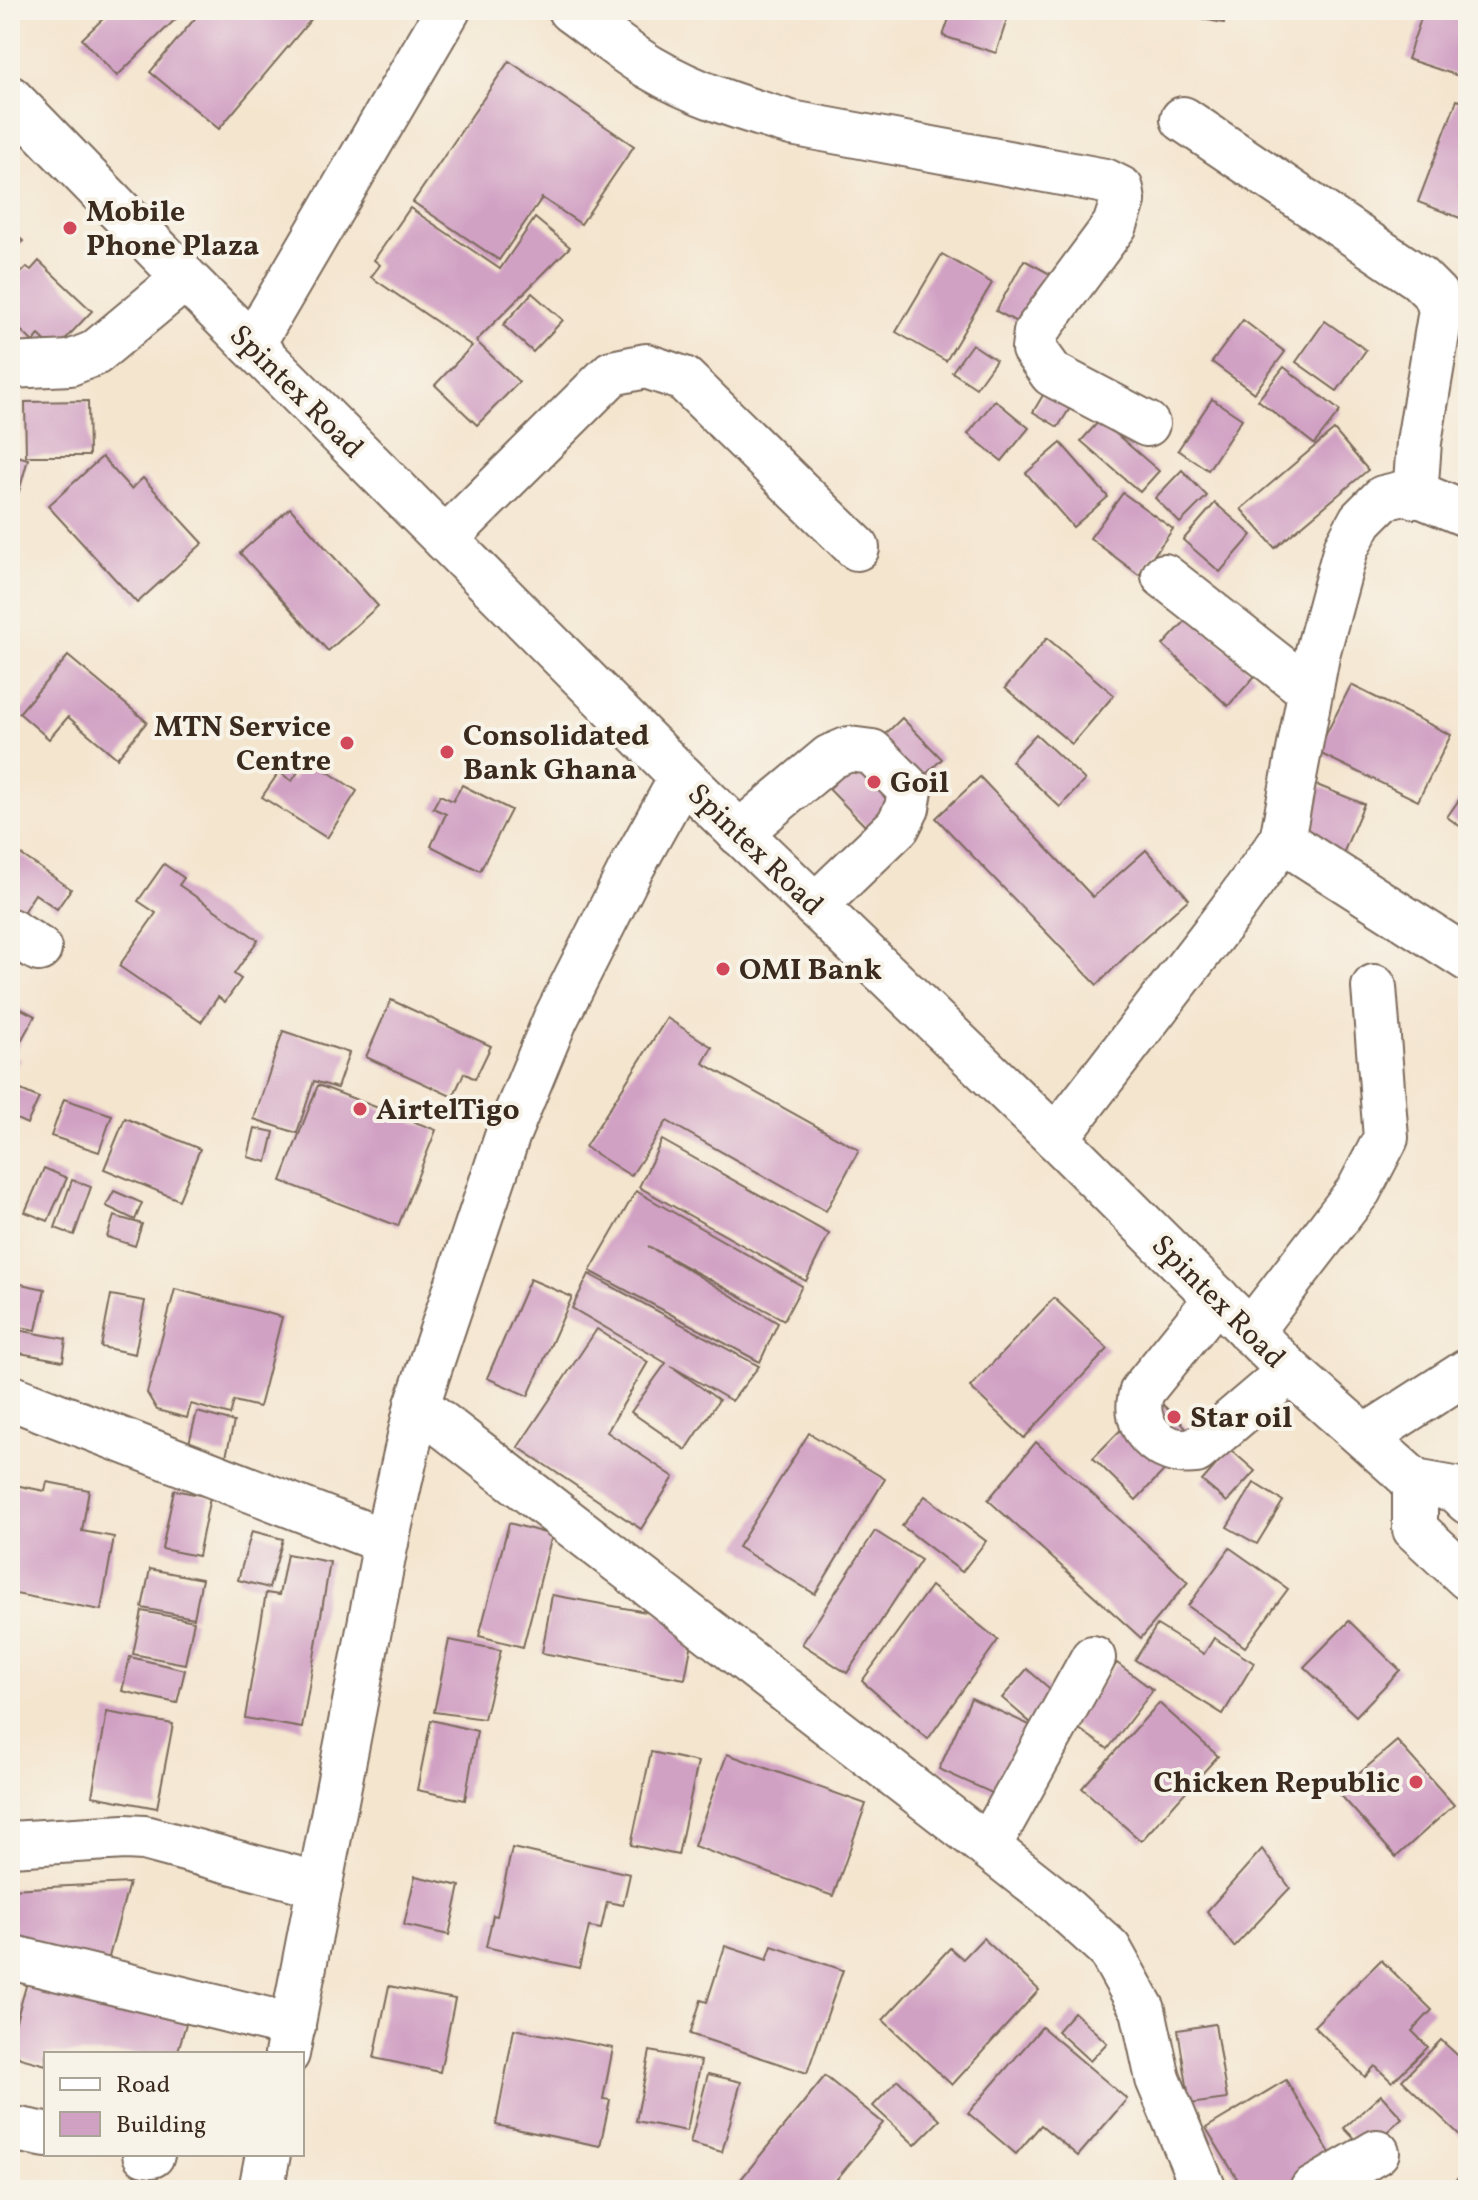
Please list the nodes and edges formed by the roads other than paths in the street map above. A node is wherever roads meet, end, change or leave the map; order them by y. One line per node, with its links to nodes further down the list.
1 (448, 10): 6 (street)
2 (570, 10): 8 (street)
3 (10, 98): 5 (street, Spintex Road)
4 (1183, 119): 9 (street)
5 (185, 278): 6 (street, Spintex Road); 7 (street)
6 (252, 345): 11 (street, Spintex Road)
7 (10, 366)
8 (1147, 424)
9 (1415, 496): 10 (street); 14 (street)
10 (1468, 515)
11 (445, 539): 12 (street); 15 (street, Spintex Road)
12 (857, 548)
13 (1164, 576): 14 (street)
14 (1309, 690): 17 (street)
15 (682, 777): 16 (street, Spintex Road); 27 (street)
16 (739, 833): 18 (street, Spintex Road); 18 (street)
17 (1282, 840): 19 (street); 21 (street)
18 (815, 906): 21 (street, Spintex Road)
19 (1468, 959)
20 (1374, 987): 23 (street)
21 (1056, 1138): 22 (street, Spintex Road)
22 (1217, 1298): 23 (street, Spintex Road); 24 (street)
23 (1250, 1332): 24 (street, Spintex Road)
24 (1290, 1371): 28 (street, Spintex Road)
25 (1468, 1371): 28 (street)
26 (10, 1397): 31 (street)
27 (417, 1405): 31 (street); 35 (street)
28 (1365, 1437): 29 (street, Spintex Road)
29 (1415, 1482): 30 (street); 32 (street)
30 (1468, 1502)
31 (386, 1542): 36 (street)
32 (1468, 1578)
33 (1093, 1658): 35 (street)
34 (10, 1844): 36 (street)
35 (988, 1847): 44 (street)
36 (320, 1885): 38 (street)
37 (10, 1957): 38 (street)
38 (290, 2040)
39 (10, 2128): 40 (street)
40 (44, 2135)
41 (1377, 2152): 45 (street)
42 (268, 2156): 43 (street)
43 (261, 2190)
44 (1204, 2190)
45 (1312, 2190)

